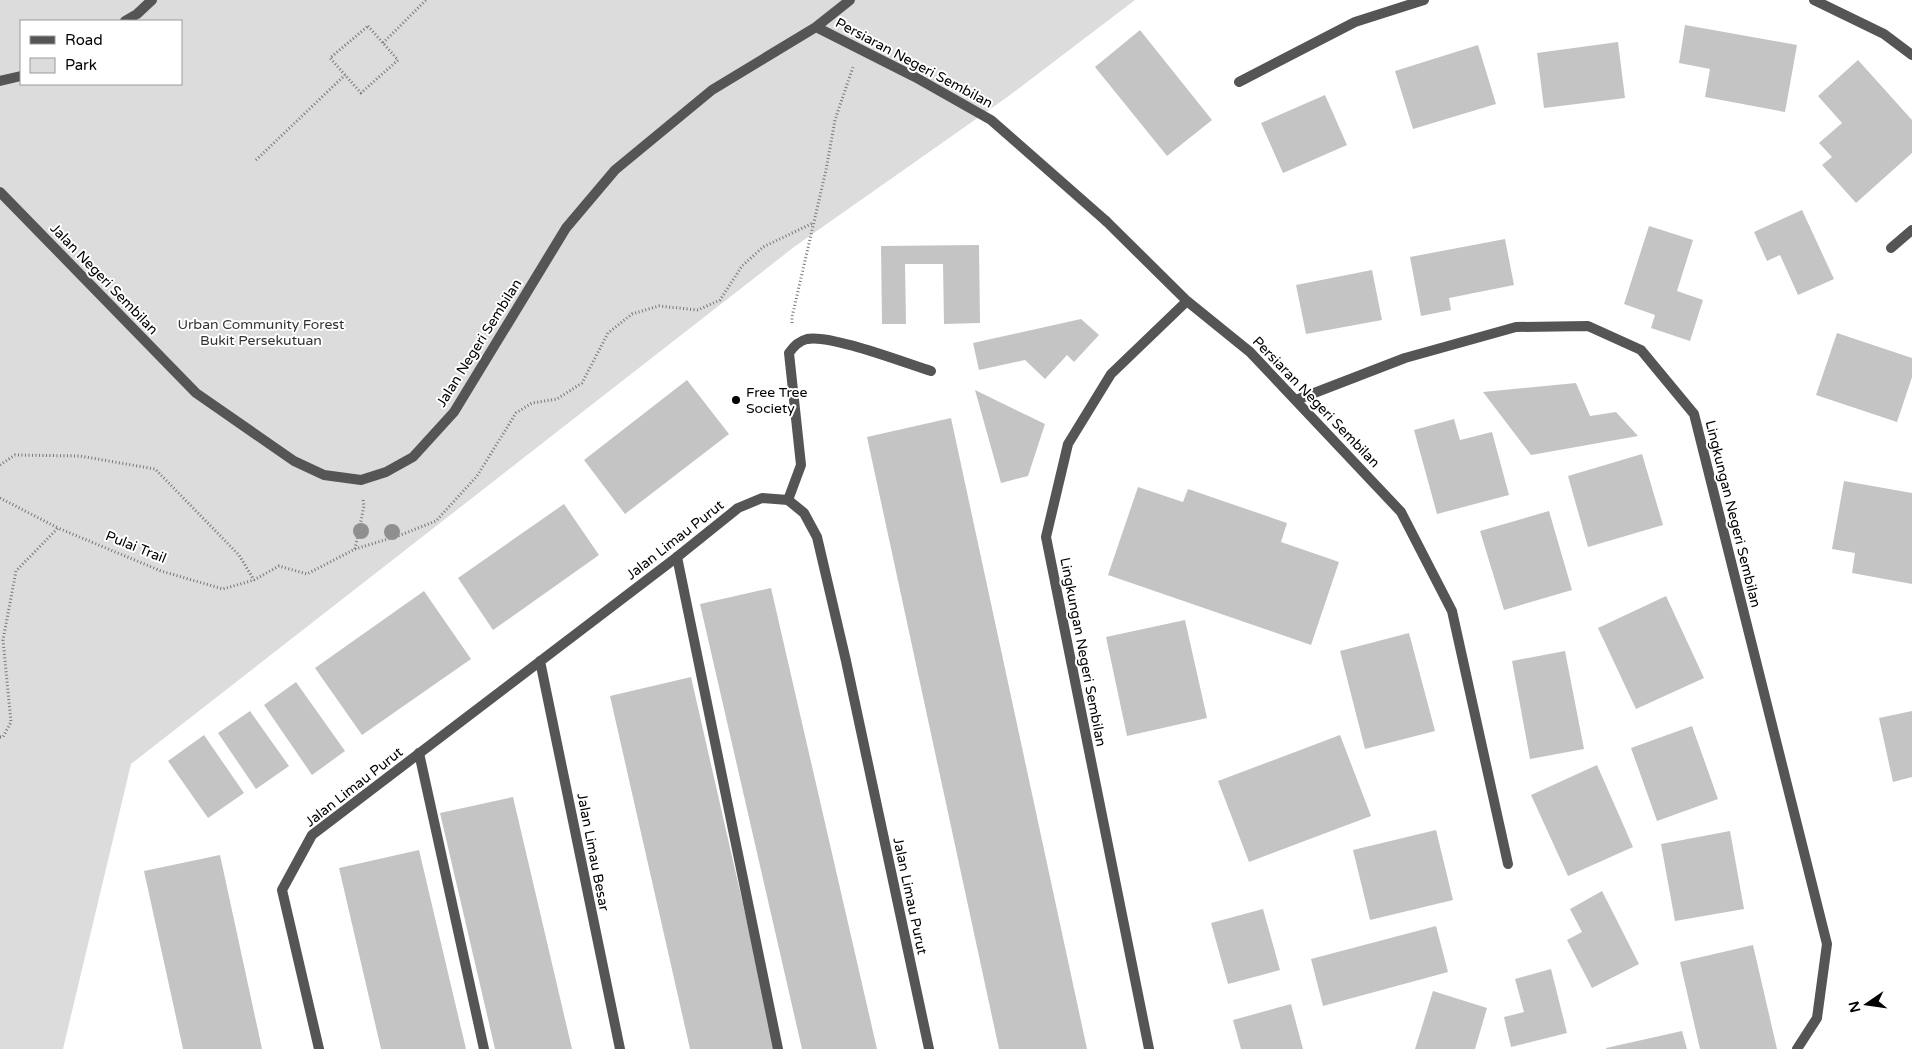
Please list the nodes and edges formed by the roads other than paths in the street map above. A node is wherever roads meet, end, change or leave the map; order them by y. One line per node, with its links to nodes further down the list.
1 (152, 0): 5 (street)
2 (850, 0): 6 (street, Jalan Negeri Sembilan)
3 (1424, 0): 10 (street)
4 (1814, 0): 7 (street)
5 (127, 20)
6 (816, 27): 11 (street, Jalan Negeri Sembilan); 14 (street, Persiaran Negeri Sembilan)
7 (1912, 55)
8 (20, 76): 9 (street)
9 (0, 81)
10 (1239, 82)
11 (0, 192)
12 (1912, 230): 13 (street)
13 (1890, 248)
14 (1187, 301): 16 (street, Persiaran Negeri Sembilan); 27 (street, Lingkungan Negeri Sembilan)
15 (931, 371): 17 (street)
16 (1296, 400): 21 (street, Persiaran Negeri Sembilan); 28 (street, Lingkungan Negeri Sembilan)
17 (788, 500): 18 (street, Jalan Limau Purut); 26 (street, Jalan Limau Purut)
18 (676, 557): 19 (street, Jalan Limau Purut); 25 (street)
19 (540, 661): 20 (street, Jalan Limau Purut); 24 (street, Jalan Limau Besar)
20 (419, 753): 22 (street, Jalan Limau Purut); 23 (street)
21 (1508, 864)
22 (319, 1049)
23 (484, 1049)
24 (620, 1049)
25 (778, 1049)
26 (929, 1049)
27 (1149, 1049)
28 (1797, 1049)

